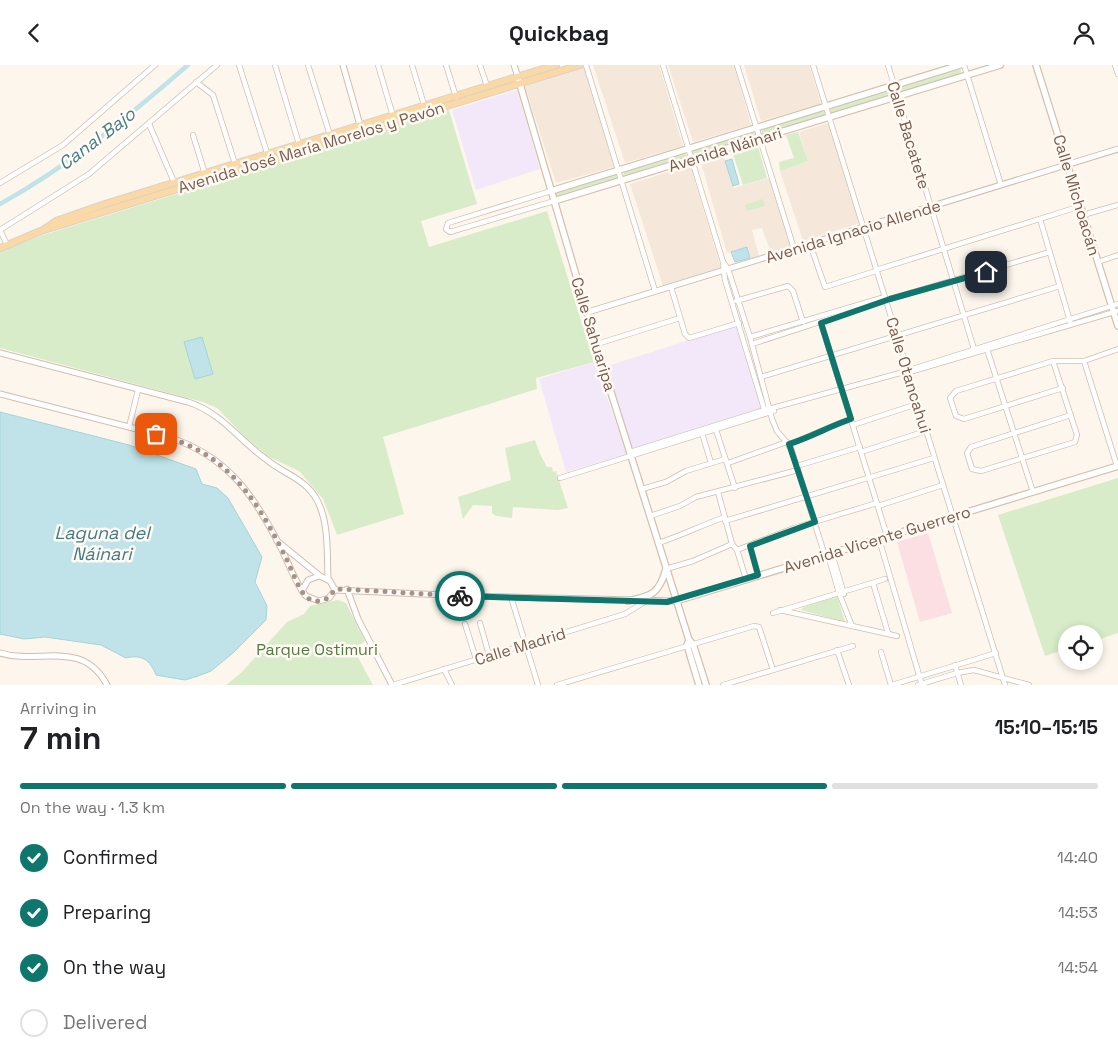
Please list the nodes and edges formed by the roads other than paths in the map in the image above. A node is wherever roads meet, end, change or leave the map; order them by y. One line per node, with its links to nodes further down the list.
1 (155, 65): 52 (street)
2 (217, 65): 26 (street)
3 (239, 65): 44 (street)
4 (274, 65): 41 (street)
5 (308, 65): 39 (street)
6 (343, 65): 36 (street)
7 (378, 65): 34 (street)
8 (412, 65): 31 (street)
9 (446, 65): 30 (street)
10 (480, 65): 28 (street)
11 (514, 65): 25 (street, Calle Sahuaripa)
12 (556, 65): 25 (main road, Avenida José María Morelos y Pavón)
13 (580, 65): 25 (main road, Avenida José María Morelos y Pavón)
14 (586, 65): 48 (street)
15 (663, 65): 42 (street)
16 (737, 65): 37 (street)
17 (813, 65): 32 (street, Calle Otancahui)
18 (888, 65): 27 (street, Calle Bacatete)
19 (962, 65): 24 (street); 27 (main road, Avenida Náinari)
20 (1000, 65): 24 (main road, Avenida Náinari)
21 (1036, 65): 46 (main road, Calle Michoacán)
22 (1115, 65): 23 (street)
23 (1118, 74)
24 (967, 75): 29 (main road, Avenida Náinari); 53 (street)
25 (519, 80): 28 (main road, Avenida José María Morelos y Pavón); 30 (main road, Avenida José María Morelos y Pavón); 54 (main road, Calle Sahuaripa)
26 (196, 82): 35 (street); 47 (street)
27 (894, 85): 29 (street, Calle Bacatete); 32 (main road, Avenida Náinari)
28 (487, 86): 30 (main road, Avenida José María Morelos y Pavón)
29 (898, 97): 33 (main road, Avenida Náinari); 59 (street, Calle Bacatete)
30 (457, 99): 31 (main road, Avenida José María Morelos y Pavón); 34 (main road, Avenida José María Morelos y Pavón)
31 (424, 105): 34 (main road, Avenida José María Morelos y Pavón)
32 (826, 106): 33 (street, Calle Otancahui); 37 (main road, Avenida Náinari)
33 (829, 117): 40 (main road, Avenida Náinari); 62 (street, Calle Otancahui)
34 (394, 119): 36 (main road, Avenida José María Morelos y Pavón); 39 (main road, Avenida José María Morelos y Pavón)
35 (149, 124): 51 (street); 63 (street)
36 (360, 125): 39 (main road, Avenida José María Morelos y Pavón)
37 (756, 128): 40 (street); 42 (main road, Avenida Náinari)
38 (193, 135): 49 (street)
39 (331, 138): 41 (main road, Avenida José María Morelos y Pavón); 44 (main road, Avenida José María Morelos y Pavón)
40 (760, 139): 45 (main road, Avenida Náinari); 66 (street)
41 (300, 144): 44 (main road, Avenida José María Morelos y Pavón)
42 (687, 149): 45 (street); 48 (main road, Avenida Náinari)
43 (1118, 149): 46 (street, Avenida Ignacio Allende)
44 (268, 157): 47 (main road, Avenida José María Morelos y Pavón)
45 (691, 160): 50 (main road, Avenida Náinari); 71 (street)
46 (1068, 164): 53 (street, Avenida Ignacio Allende); 58 (main road, Calle Michoacán)
47 (236, 167): 49 (main road, Avenida José María Morelos y Pavón)
48 (618, 170): 50 (street); 54 (main road, Avenida Náinari)
49 (206, 176): 51 (main road, Avenida José María Morelos y Pavón); 55 (main road, Avenida José María Morelos y Pavón)
50 (622, 181): 56 (main road, Avenida Náinari); 76 (street)
51 (174, 182): 55 (main road, Avenida José María Morelos y Pavón)
52 (0, 183)
53 (1001, 185): 59 (street, Avenida Ignacio Allende)
54 (551, 191): 56 (main road, Calle Sahuaripa); 56 (street, Avenida Náinari)
55 (143, 196): 65 (main road, Avenida José María Morelos y Pavón)
56 (554, 201): 82 (main road, Calle Sahuaripa)
57 (1118, 205): 60 (street)
58 (1081, 206): 60 (main road, Calle Michoacán); 61 (street)
59 (931, 207): 62 (street, Avenida Ignacio Allende); 67 (street, Calle Bacatete)
60 (1084, 215): 70 (main road, Calle Michoacán)
61 (1040, 219): 67 (street); 68 (street)
62 (863, 228): 64 (street, Avenida Ignacio Allende); 72 (street, Calle Otancahui)
63 (0, 230): 65 (street)
64 (810, 244): 66 (street, Avenida Ignacio Allende); 72 (street)
65 (4, 247)
66 (794, 249): 71 (street, Avenida Ignacio Allende)
67 (944, 249): 72 (street); 73 (street, Calle Bacatete)
68 (1050, 252): 73 (street); 74 (street)
69 (1118, 255): 70 (street)
70 (1098, 262): 81 (main road, Calle Michoacán)
71 (726, 270): 75 (street, Avenida Ignacio Allende); 78 (street); 80 (street)
72 (876, 270): 77 (street, Calle Otancahui)
73 (954, 282): 79 (street); 83 (street, Calle Bacatete)
74 (1060, 286): 83 (street); 86 (street)
75 (671, 287): 76 (street, Avenida Ignacio Allende); 84 (street)
76 (655, 291): 82 (street, Avenida Ignacio Allende)
77 (884, 297): 79 (street, Calle Otancahui); 85 (street)
78 (738, 300): 80 (street); 85 (street); 91 (street)
79 (888, 301): 88 (street); 90 (street, Calle Otancahui)
80 (733, 302): 87 (street)
81 (1115, 308): 86 (street); 89 (main road, Calle Michoacán)
82 (588, 312): 92 (main road, Calle Sahuaripa)
83 (964, 315): 90 (street); 95 (street, Calle Bacatete)
84 (680, 318): 87 (street); 92 (street)
85 (803, 322): 91 (street)
86 (1070, 322): 94 (street)
87 (739, 323): 110 (street)
88 (821, 323): 93 (street); 98 (street)
89 (1118, 326)
90 (896, 335): 98 (street); 101 (street, Calle Otancahui)
91 (750, 337): 93 (street)
92 (597, 344): 121 (main road, Calle Sahuaripa)
93 (752, 345): 102 (street)
94 (987, 347): 95 (street); 101 (street); 103 (street)
95 (974, 349): 101 (street)
96 (1118, 349): 100 (street)
97 (0, 353): 105 (street)
98 (830, 355): 102 (street); 106 (street)
99 (1053, 361): 100 (street); 103 (street); 104 (street)
100 (1084, 361): 126 (street)
101 (908, 371): 106 (street); 108 (street, Calle Otancahui)
102 (761, 377): 110 (street)
103 (997, 378): 109 (street); 109 (street)
104 (1063, 387): 109 (street); 111 (street)
105 (138, 390): 114 (street); 152 (street)
106 (842, 390): 110 (street); 112 (street)
107 (0, 394): 114 (street)
108 (918, 405): 113 (street); 116 (street, Calle Otancahui)
109 (1005, 405): 118 (street)
110 (768, 412): 115 (street); 119 (street)
111 (1071, 415): 118 (street); 123 (street)
112 (851, 419): 113 (street); 119 (street)
113 (853, 425): 120 (street)
114 (129, 427): 143 (street)
115 (715, 428): 117 (street); 124 (street)
116 (926, 431): 120 (street); 122 (street, Calle Otancahui)
117 (701, 432): 121 (street); 125 (street)
118 (1014, 433): 123 (street); 123 (street)
119 (788, 443): 124 (street); 127 (street)
120 (860, 449): 127 (street); 129 (street)
121 (631, 454): 128 (street); 132 (main road, Calle Sahuaripa)
122 (934, 458): 129 (street); 130 (street, Calle Otancahui)
123 (1022, 459): 134 (street)
124 (726, 461): 125 (street); 131 (street)
125 (711, 463): 132 (street)
126 (1118, 466): 134 (main road, Avenida Vicente Guerrero)
127 (797, 468): 131 (street); 135 (street)
128 (560, 479)
129 (870, 479): 135 (street); 136 (street)
130 (944, 485): 136 (street); 138 (street, Calle Otancahui)
131 (735, 488): 133 (street)
132 (642, 489): 137 (main road, Calle Sahuaripa)
133 (718, 492): 137 (street); 139 (street)
134 (1033, 492): 138 (main road, Avenida Vicente Guerrero)
135 (807, 497): 139 (street); 140 (street)
136 (877, 505): 140 (street); 141 (street)
137 (650, 516): 144 (main road, Calle Sahuaripa)
138 (954, 516): 141 (main road, Avenida Vicente Guerrero); 177 (street, Calle Otancahui)
139 (725, 519): 144 (street); 145 (street)
140 (815, 522): 146 (street); 148 (street)
141 (887, 536): 142 (main road, Avenida Vicente Guerrero)
142 (880, 539): 148 (main road, Avenida Vicente Guerrero); 184 (street)
143 (277, 541): 151 (street); 158 (street)
144 (658, 543): 149 (main road, Calle Sahuaripa)
145 (732, 544): 147 (street); 149 (street)
146 (750, 546): 147 (street); 150 (street)
147 (737, 549): 153 (street)
148 (828, 555): 150 (main road, Avenida Vicente Guerrero); 159 (street)
149 (666, 569): 161 (main road); 163 (main road, Calle Sahuaripa)
150 (758, 575): 153 (main road, Avenida Vicente Guerrero)
151 (320, 576): 152 (street); 158 (street)
152 (328, 579): 157 (street)
153 (746, 579): 163 (main road, Avenida Vicente Guerrero)
154 (885, 579): 155 (street)
155 (873, 583): 159 (street); 169 (street)
156 (347, 589): 157 (street, Avenida Vicente Guerrero); 160 (street, Avenida Vicente Guerrero); 187 (street)
157 (334, 590): 158 (street, Avenida Vicente Guerrero)
158 (302, 591)
159 (841, 592): 164 (street); 168 (street)
160 (511, 597): 161 (street, Avenida Vicente Guerrero); 172 (street)
161 (628, 601): 162 (street, Avenida Vicente Guerrero)
162 (646, 601): 163 (street, Avenida Vicente Guerrero); 172 (street, Calle Madrid)
163 (676, 601): 171 (main road, Calle Sahuaripa)
164 (780, 611): 165 (street); 168 (street)
165 (773, 613)
166 (480, 623): 178 (street)
167 (465, 624): 179 (street)
168 (852, 626): 169 (street)
169 (888, 633): 170 (street)
170 (897, 637)
171 (690, 643): 182 (street); 190 (street); 191 (main road); 192 (main road)
172 (526, 644): 178 (street, Calle Madrid); 189 (street)
173 (852, 645): 174 (street)
174 (837, 649): 182 (street); 194 (street)
175 (881, 652): 195 (street)
176 (0, 653): 186 (street)
177 (996, 653): 180 (street); 185 (street, Calle Otancahui)
178 (489, 655): 179 (street, Calle Madrid)
179 (476, 659): 181 (street, Calle Madrid)
180 (955, 665): 183 (street); 184 (street)
181 (444, 669): 187 (street, Calle Madrid); 188 (street)
182 (773, 670): 193 (street)
183 (957, 673): 185 (street); 196 (street); 197 (street)
184 (920, 676): 195 (street); 196 (street)
185 (1003, 678): 198 (street, Calle Otancahui); 199 (street)
186 (107, 685)
187 (392, 685)
188 (452, 685)
189 (538, 685)
190 (557, 685)
191 (699, 685)
192 (706, 685)
193 (723, 685)
194 (849, 685)
195 (892, 685)
196 (921, 685)
197 (961, 685)
198 (1005, 685)
199 (1029, 685)

